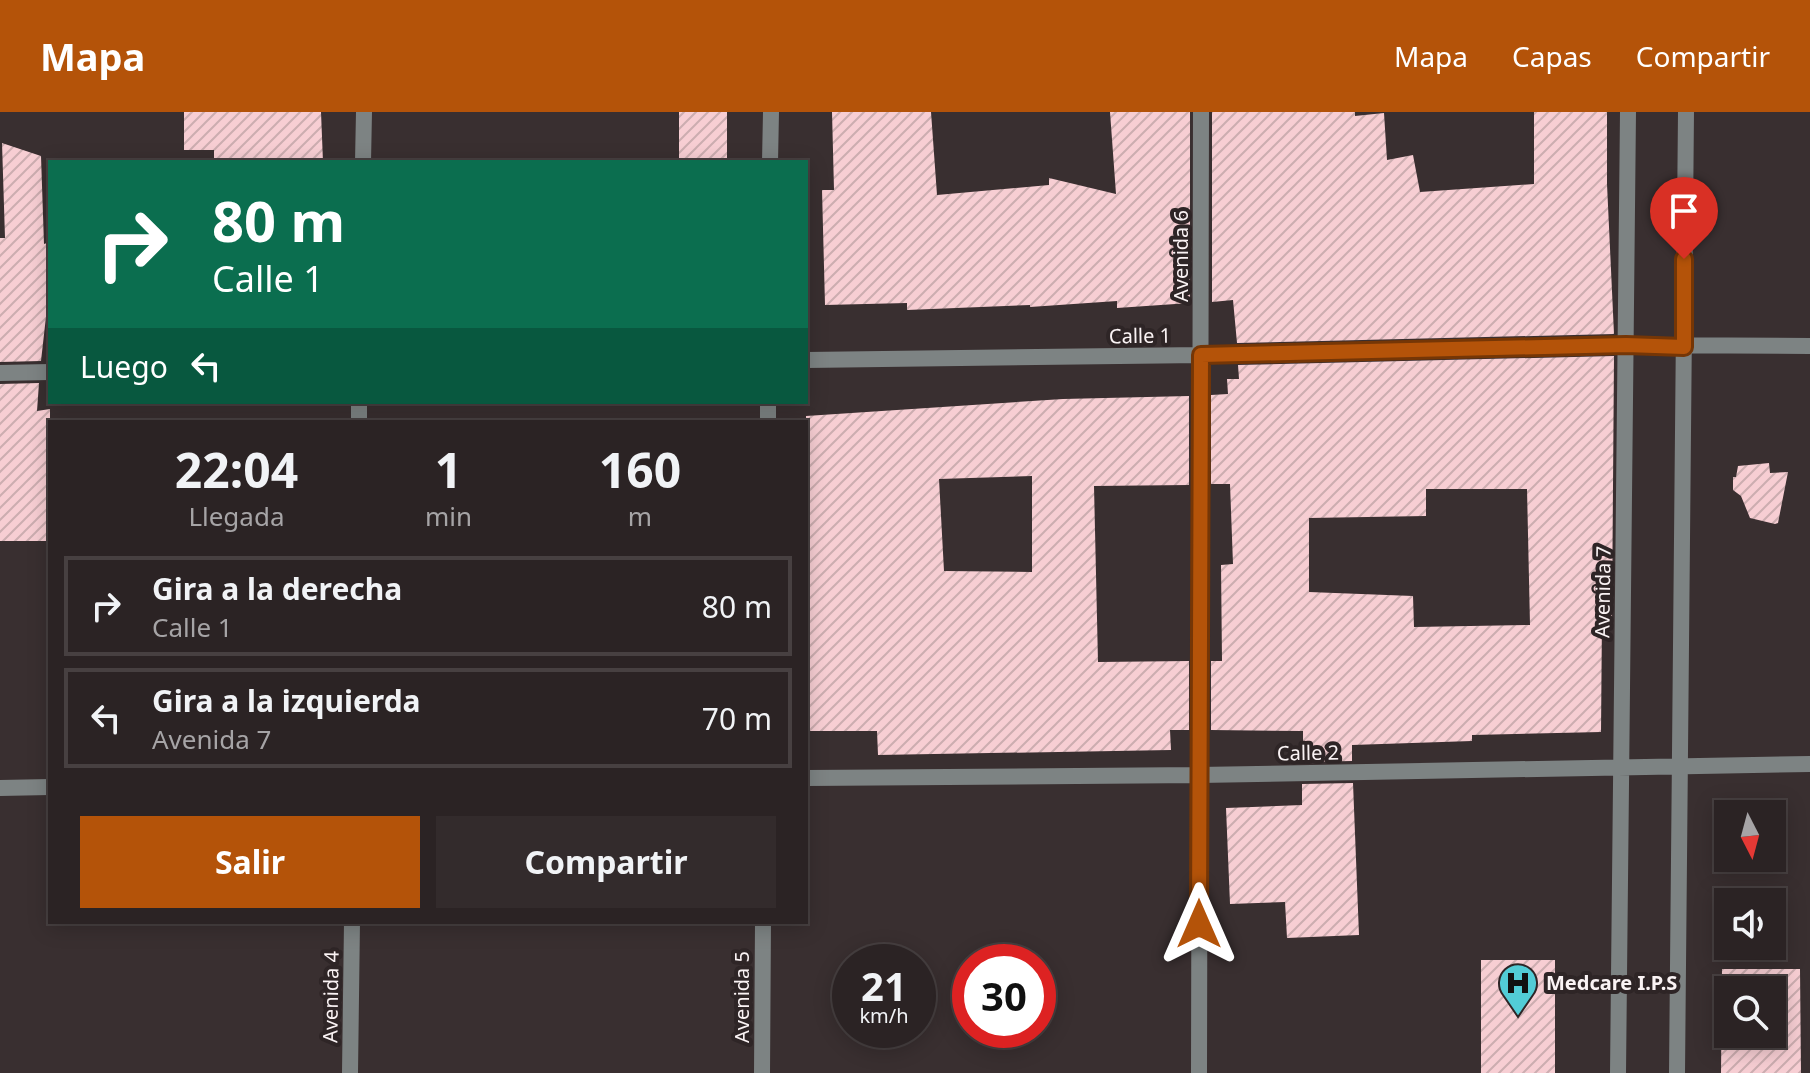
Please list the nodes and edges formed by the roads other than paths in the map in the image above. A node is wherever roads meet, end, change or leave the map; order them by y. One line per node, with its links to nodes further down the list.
1 (364, 112): 6 (street)
2 (771, 112): 7 (street)
3 (1201, 112): 11 (street, Avenida 6)
4 (1628, 112): 8 (street, Avenida 7)
5 (1686, 112): 10 (street)
6 (363, 160)
7 (770, 160)
8 (1626, 345): 10 (street, Calle 1); 11 (street, Calle 1); 17 (street, Avenida 7)
9 (1810, 346): 10 (street, Calle 1)
10 (1684, 347): 16 (street)
11 (1201, 355): 12 (street, Calle 1); 18 (street, Avenida 6)
12 (808, 360)
13 (48, 372): 14 (street)
14 (0, 373)
15 (1810, 764): 16 (street, Calle 2)
16 (1679, 766): 17 (street, Calle 2); 28 (street)
17 (1621, 767): 18 (street, Calle 2); 27 (street, Avenida 7)
18 (1199, 775): 19 (street, Calle 2); 26 (street, Avenida 6)
19 (808, 778)
20 (48, 787): 21 (street)
21 (0, 788)
22 (352, 924): 24 (street, Avenida 4)
23 (763, 924): 25 (street, Avenida 5)
24 (350, 1073)
25 (762, 1073)
26 (1199, 1073)
27 (1618, 1073)
28 (1677, 1073)

